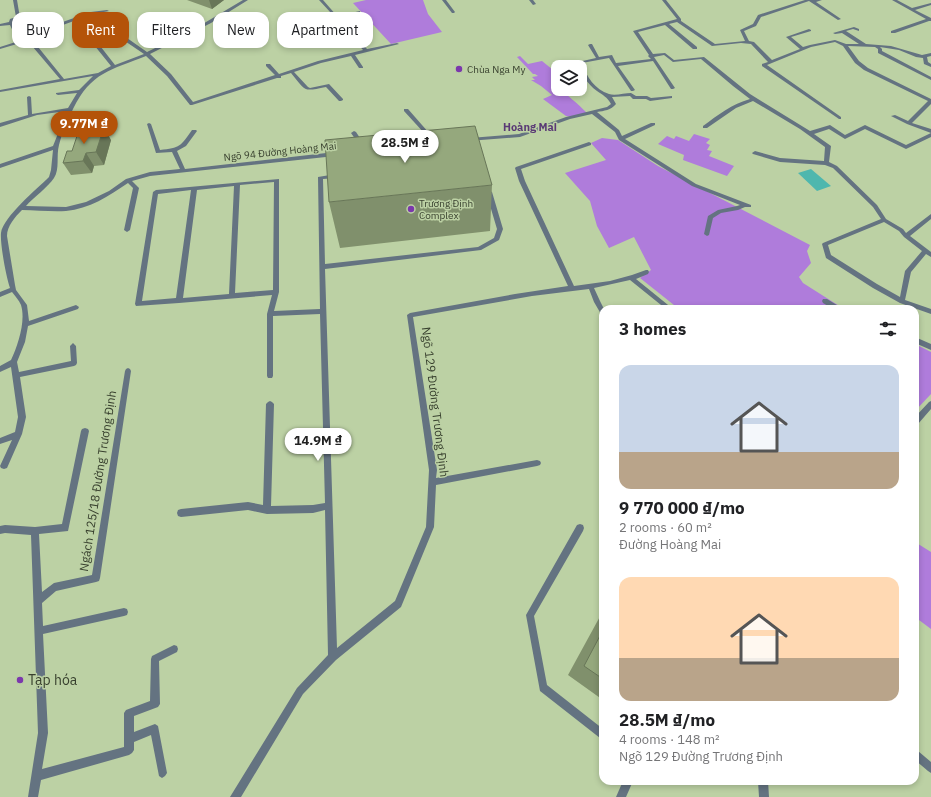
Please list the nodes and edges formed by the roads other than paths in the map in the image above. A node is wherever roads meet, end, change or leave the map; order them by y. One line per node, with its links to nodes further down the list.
1 (15, 0): 19 (street)
2 (246, 0): 44 (street)
3 (321, 0): 14 (street)
4 (444, 0): 15 (street)
5 (531, 0): 10 (street)
6 (664, 0): 18 (street)
7 (820, 0): 9 (street)
8 (894, 0): 12 (street)
9 (810, 1): 16 (street); 30 (street)
10 (534, 4)
11 (931, 4): 12 (street)
12 (912, 9): 17 (street)
13 (107, 11): 20 (street)
14 (331, 12)
15 (453, 12)
16 (840, 19)
17 (931, 19): 27 (street)
18 (678, 21): 21 (street); 30 (street)
19 (10, 23): 22 (street); 23 (street)
20 (64, 24)
21 (666, 24): 41 (street); 49 (street)
22 (0, 25)
23 (12, 27)
24 (809, 30): 42 (street)
25 (857, 30): 26 (street)
26 (842, 31): 28 (street); 35 (street)
27 (893, 32)
28 (836, 33)
29 (129, 42): 44 (street)
30 (748, 43): 50 (street)
31 (12, 44): 37 (street)
32 (396, 44): 43 (street)
33 (590, 45): 48 (street)
34 (845, 45): 35 (street); 42 (street); 71 (street)
35 (866, 46): 36 (street)
36 (877, 47): 47 (street); 60 (street)
37 (0, 48)
38 (36, 48): 59 (street)
39 (99, 48): 54 (street)
40 (363, 48): 43 (street)
41 (695, 48)
42 (803, 49): 50 (street)
43 (366, 51): 45 (street)
44 (147, 54): 54 (street); 58 (street)
45 (352, 54): 55 (street); 56 (street)
46 (931, 54): 47 (street)
47 (925, 57): 53 (street)
48 (598, 58): 52 (street); 66 (street)
49 (651, 58): 52 (street); 61 (street); 69 (street)
50 (771, 62): 77 (street)
51 (268, 65): 58 (street)
52 (615, 65): 62 (street)
53 (931, 66)
54 (114, 67): 57 (street)
55 (361, 67)
56 (292, 72): 58 (street); 70 (street)
57 (98, 74): 59 (street); 64 (street)
58 (279, 77)
59 (62, 79): 63 (street)
60 (931, 79)
61 (673, 88)
62 (633, 90)
63 (0, 91)
64 (81, 91): 65 (street); 72 (street)
65 (58, 94)
66 (609, 96): 68 (street); 74 (street)
67 (29, 97): 75 (street)
68 (670, 97)
69 (754, 99): 82 (street); 85 (street)
70 (341, 100)
71 (931, 101): 78 (street)
72 (71, 109): 75 (street); 92 (street)
73 (406, 110): 91 (street)
74 (593, 112): 88 (street); 89 (street)
75 (30, 116): 81 (street)
76 (893, 116): 78 (street)
77 (839, 118)
78 (910, 123): 84 (street)
79 (149, 124): 93 (street)
80 (653, 124): 88 (street)
81 (0, 125)
82 (705, 127)
83 (194, 131): 93 (street)
84 (931, 131)
85 (810, 133): 87 (street); 97 (street)
86 (354, 134): 94 (street)
87 (931, 135)
88 (621, 139): 110 (street)
89 (461, 141)
90 (589, 144): 117 (street)
91 (424, 145)
92 (56, 147): 98 (street); 105 (street)
93 (174, 150): 99 (street)
94 (368, 151)
95 (344, 153): 99 (street, Ngõ 94 Đường Hoàng Mai)
96 (756, 153): 97 (street)
97 (826, 162): 107 (street)
98 (0, 166)
99 (184, 170): 101 (street, Ngõ 94 Đường Hoàng Mai)
100 (343, 175): 113 (street)
101 (128, 180): 105 (street, Ngõ 94 Đường Hoàng Mai); 108 (street)
102 (237, 184): 104 (street); 119 (street); 121 (street)
103 (486, 184): 113 (street)
104 (194, 188): 122 (street); 122 (street)
105 (22, 208): 109 (street)
106 (931, 216): 111 (street)
107 (884, 220): 111 (street); 124 (street)
108 (127, 230)
109 (2, 232): 118 (street)
110 (706, 234)
111 (906, 236): 112 (street)
112 (928, 254): 124 (street)
113 (322, 267): 131 (street)
114 (646, 272): 115 (street, Ngõ 129 Đường Trương Định)
115 (632, 279): 116 (street, Ngõ 129 Đường Trương Định); 126 (street)
116 (591, 287): 117 (street, Ngõ 129 Đường Trương Định); 125 (street)
117 (572, 288): 151 (street, Ngõ 129 Đường Trương Định)
118 (13, 289): 120 (street); 134 (street)
119 (276, 292): 121 (street); 133 (street)
120 (0, 295)
121 (232, 295): 122 (street)
122 (179, 301)
123 (825, 301): 127 (street)
124 (902, 301): 128 (street)
125 (599, 305)
126 (665, 305)
127 (832, 305)
128 (913, 305)
129 (76, 307): 134 (street)
130 (919, 307): 132 (street)
131 (324, 311): 133 (street); 152 (street)
132 (931, 312)
133 (270, 314): 142 (street)
134 (24, 325): 138 (street)
135 (919, 342): 137 (street)
136 (73, 346): 141 (street)
137 (931, 348)
138 (14, 362): 139 (street); 141 (street)
139 (0, 368)
140 (128, 372): 158 (street, Ngách 125/18 Đường Trương Định)
141 (17, 375): 147 (street)
142 (270, 376)
143 (270, 404): 153 (street)
144 (931, 404): 145 (street)
145 (919, 418)
146 (85, 431): 157 (street)
147 (18, 434): 148 (street); 150 (street)
148 (0, 441)
149 (537, 463): 151 (street)
150 (4, 466)
151 (433, 482): 162 (street, Ngõ 129 Đường Trương Định)
152 (329, 506): 153 (street); 162 (street)
153 (267, 510): 154 (street)
154 (181, 513)
155 (580, 528): 163 (street)
156 (0, 530): 157 (street)
157 (35, 531): 158 (street)
158 (38, 601): 160 (street)
159 (124, 612): 160 (street)
160 (39, 631): 168 (street)
161 (174, 649): 164 (street)
162 (333, 657): 172 (street, Ngõ 129 Đường Trương Định)
163 (599, 732)
164 (129, 739): 167 (street); 168 (street)
165 (919, 758): 166 (street)
166 (931, 768)
167 (162, 773)
168 (36, 776): 171 (street)
169 (626, 785): 173 (street)
170 (763, 785): 174 (street)
171 (32, 797)
172 (235, 797)
173 (621, 797)
174 (764, 797)

